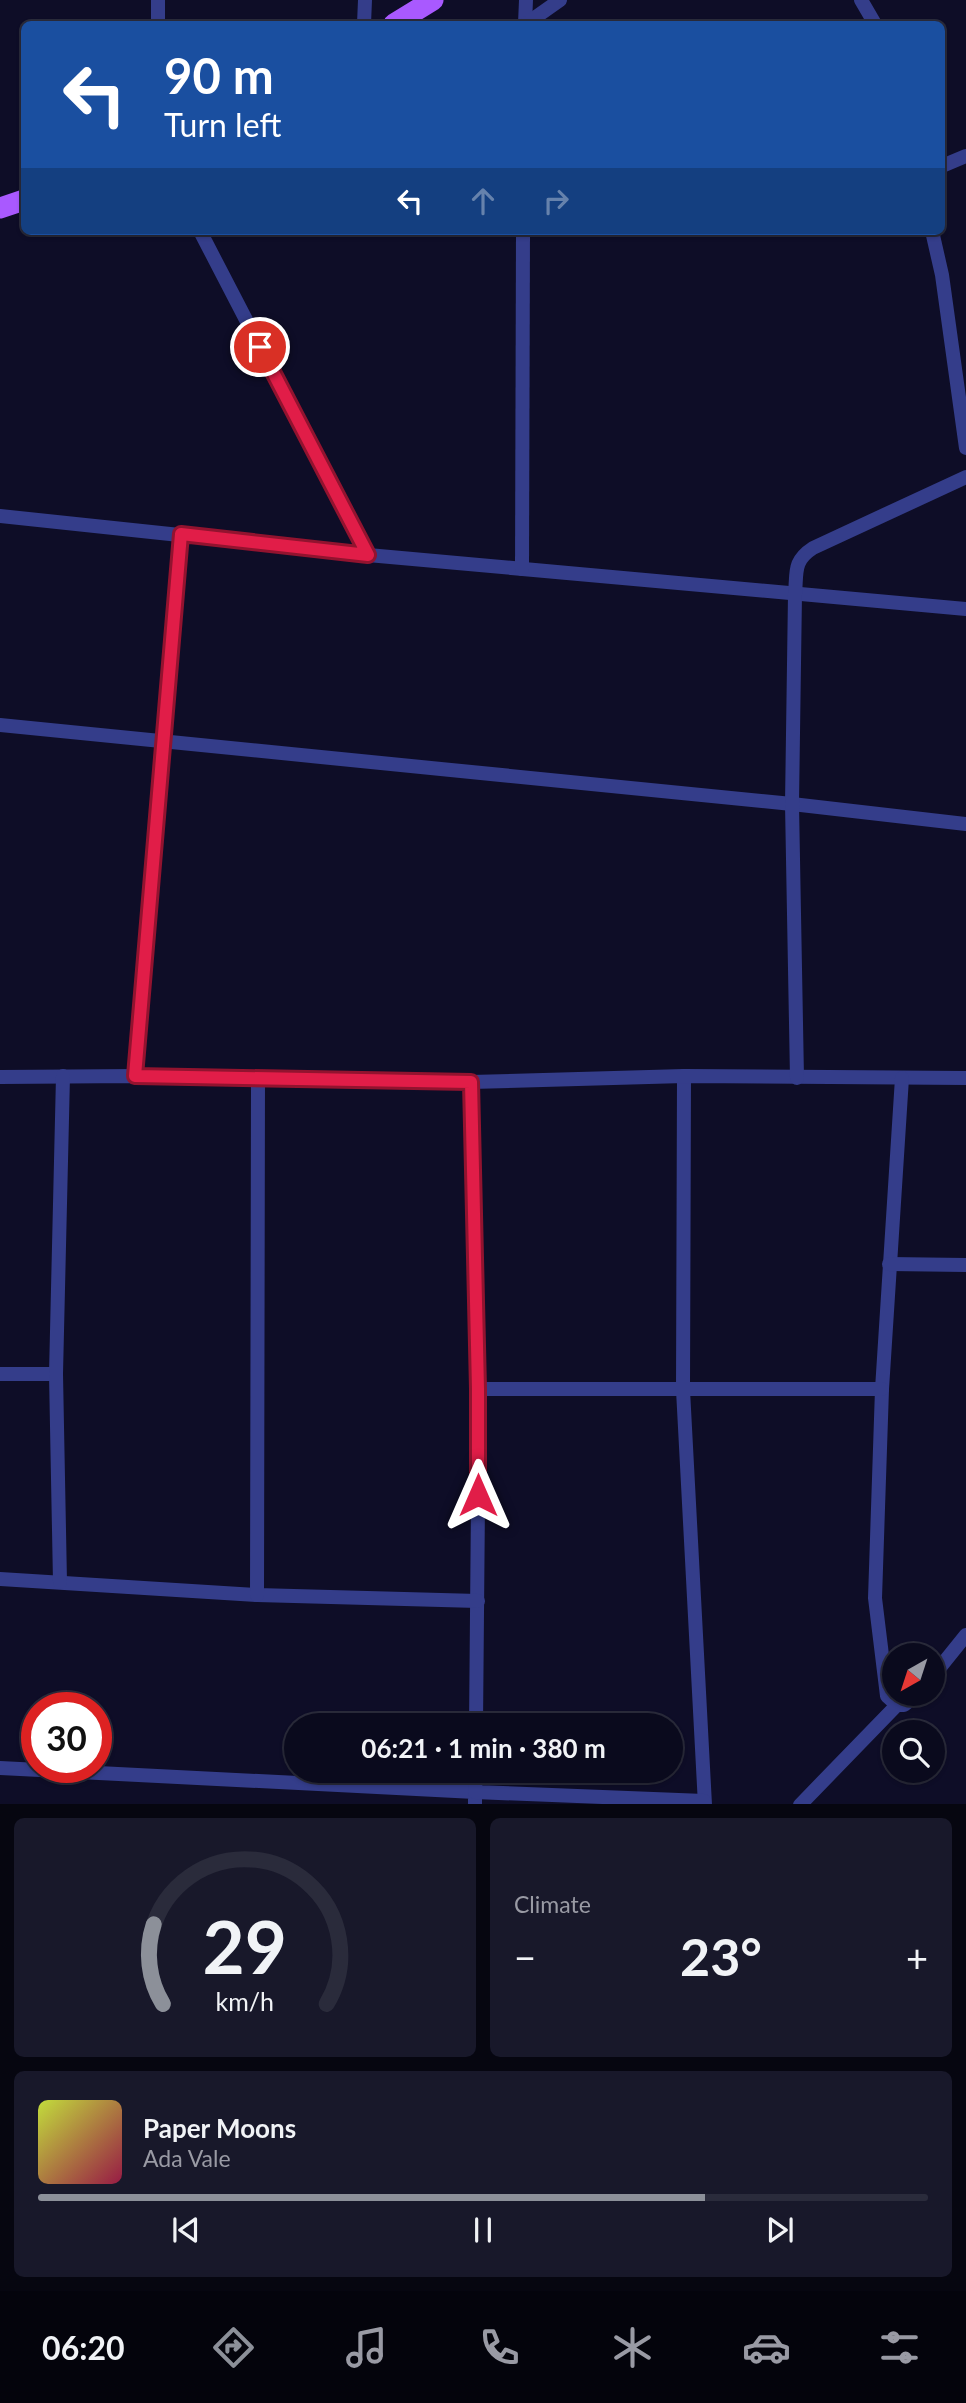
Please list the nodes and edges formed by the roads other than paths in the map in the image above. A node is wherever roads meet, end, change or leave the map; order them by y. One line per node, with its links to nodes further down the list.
1 (158, 0): 7 (street)
2 (365, 0): 8 (street)
3 (433, 0): 9 (main road)
4 (526, 0): 10 (street)
5 (560, 0): 11 (street)
6 (861, 0): 12 (street)
7 (158, 21)
8 (364, 21)
9 (399, 21)
10 (525, 21)
11 (529, 21)
12 (872, 21)
13 (966, 156): 14 (street)
14 (945, 165)
15 (21, 201): 16 (main road)
16 (0, 208)
17 (202, 235): 24 (street)
18 (523, 235): 25 (street)
19 (933, 235): 20 (street)
20 (966, 448)
21 (966, 477): 26 (street)
22 (0, 516): 23 (street)
23 (181, 534): 24 (street); 29 (street)
24 (368, 555): 25 (street)
25 (522, 569): 26 (street)
26 (795, 594): 27 (street); 30 (street)
27 (966, 609)
28 (0, 725): 29 (street)
29 (163, 740): 30 (street); 33 (street)
30 (792, 804): 31 (street); 36 (street)
31 (966, 824)
32 (63, 1076): 33 (street); 35 (street); 44 (street)
33 (135, 1076): 39 (street)
34 (684, 1076): 36 (street); 40 (street); 47 (street)
35 (0, 1077)
36 (797, 1078): 37 (street)
37 (902, 1078): 38 (street); 41 (street)
38 (966, 1078)
39 (258, 1079): 40 (street); 50 (street)
40 (471, 1082): 45 (street)
41 (889, 1264): 42 (street); 46 (street)
42 (966, 1265)
43 (0, 1374): 44 (street)
44 (56, 1374): 49 (street)
45 (478, 1389): 47 (street); 51 (street)
46 (882, 1389): 47 (street); 53 (street)
47 (683, 1390): 59 (street)
48 (0, 1579): 49 (street)
49 (60, 1582): 50 (street)
50 (257, 1595): 51 (street)
51 (478, 1601): 56 (street)
52 (966, 1635): 54 (street)
53 (882, 1655)
54 (945, 1661)
55 (896, 1706): 60 (street)
56 (476, 1713)
57 (0, 1768): 58 (street)
58 (475, 1798): 59 (street)
59 (704, 1803)
60 (800, 1804)

